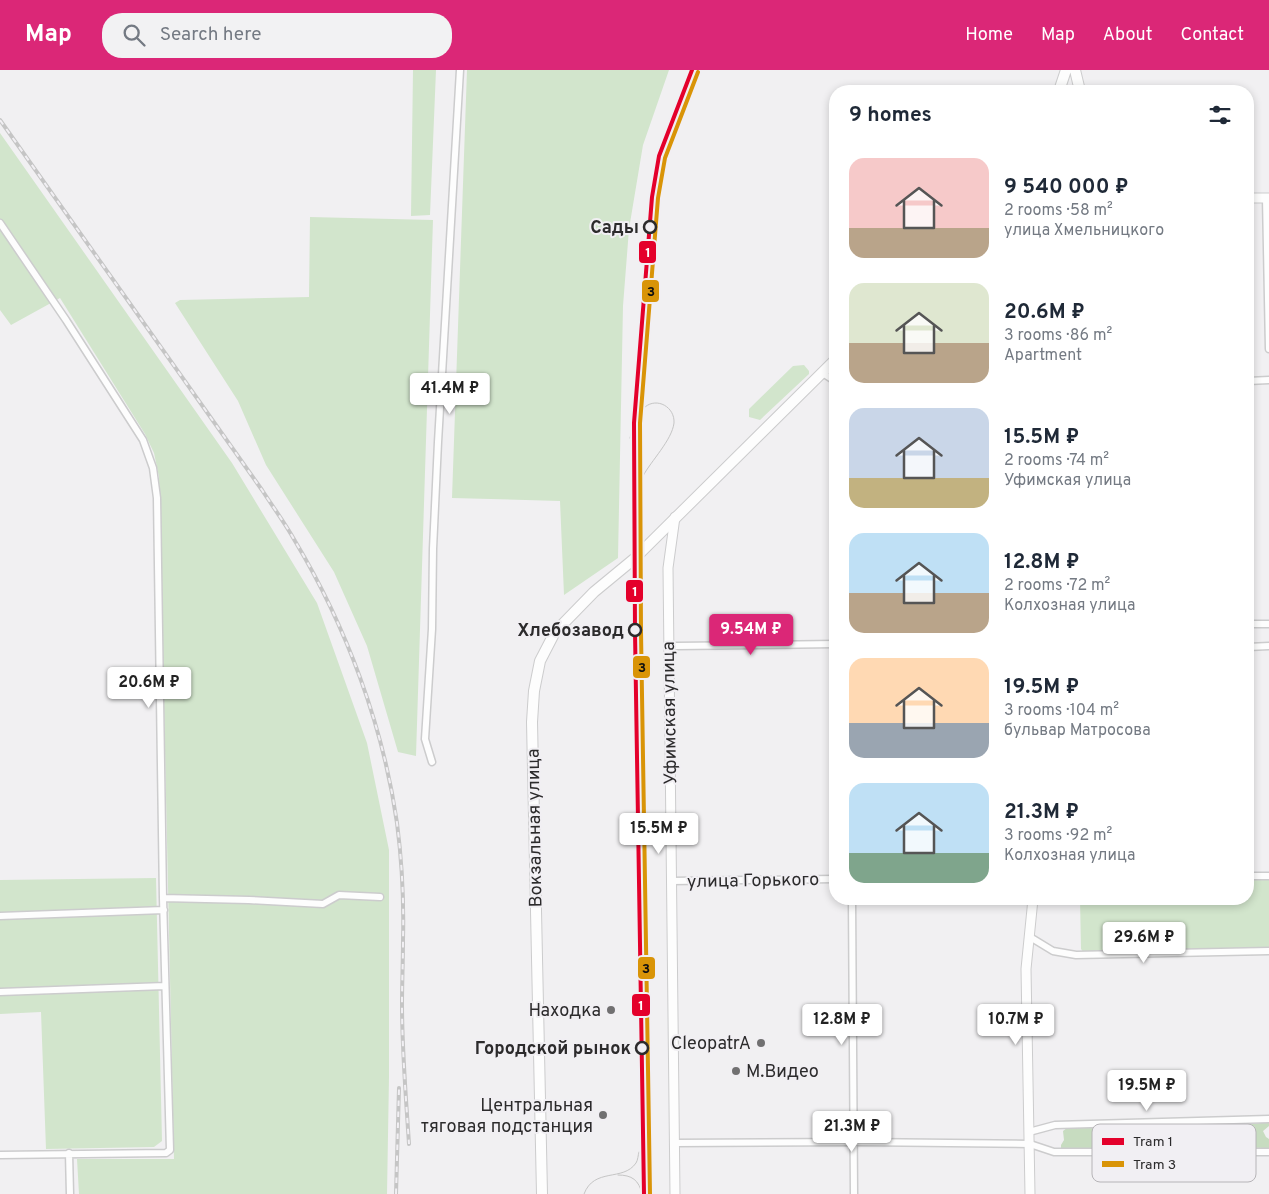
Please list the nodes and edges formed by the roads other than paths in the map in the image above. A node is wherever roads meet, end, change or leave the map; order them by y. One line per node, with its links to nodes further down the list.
1 (460, 70): 22 (street)
2 (1066, 70): 4 (main road)
3 (1075, 70): 5 (main road)
4 (1061, 85)
5 (1079, 85)
6 (1254, 198): 7 (street)
7 (1267, 198): 9 (street)
8 (0, 223): 28 (street)
9 (1269, 349)
10 (829, 365): 11 (main road)
11 (821, 372): 12 (street); 15 (main road)
12 (829, 377)
13 (1269, 380): 14 (street)
14 (1254, 381)
15 (675, 517): 19 (street, Уфимская улица); 48 (main road, Вокзальная улица)
16 (1254, 624): 17 (street)
17 (1269, 624)
18 (829, 644): 19 (street)
19 (668, 645): 26 (street, Уфимская улица)
20 (1269, 646): 21 (street)
21 (1254, 647)
22 (432, 762)
23 (1254, 876): 24 (street)
24 (1269, 876)
25 (829, 878): 26 (street, улица Горького)
26 (671, 881): 40 (street, Уфимская улица)
27 (380, 897): 28 (street)
28 (163, 898): 31 (street)
29 (852, 905): 39 (street)
30 (1033, 905): 33 (street)
31 (164, 910): 32 (street); 35 (street)
32 (0, 916)
33 (1030, 937): 34 (street); 38 (street)
34 (1269, 951)
35 (165, 986): 36 (street); 45 (street)
36 (0, 992)
37 (1269, 1119): 38 (street)
38 (1030, 1132): 41 (street)
39 (853, 1142): 40 (street); 41 (street); 50 (street)
40 (674, 1143): 49 (street, Уфимская улица)
41 (1030, 1144): 42 (street); 51 (street)
42 (1092, 1152)
43 (1256, 1152): 44 (street)
44 (1269, 1152)
45 (69, 1153): 46 (street); 47 (street)
46 (0, 1155)
47 (70, 1194)
48 (542, 1194)
49 (675, 1194)
50 (854, 1194)
51 (1030, 1194)

